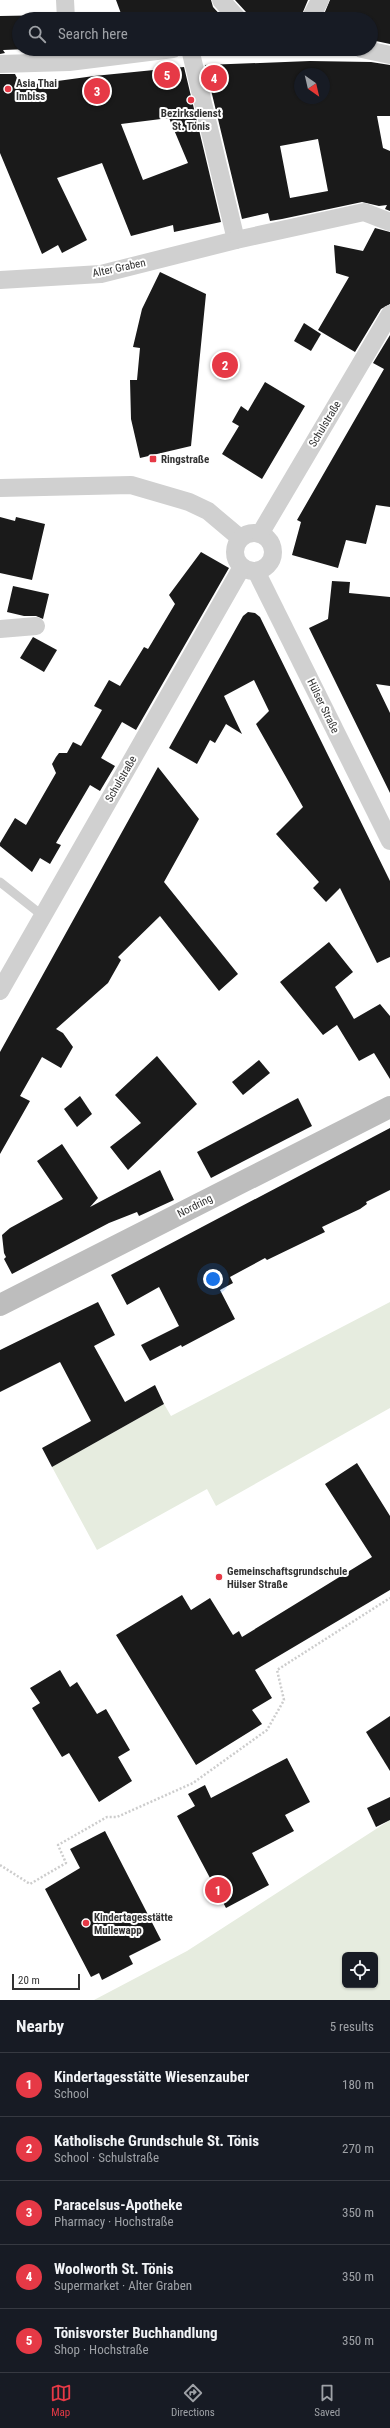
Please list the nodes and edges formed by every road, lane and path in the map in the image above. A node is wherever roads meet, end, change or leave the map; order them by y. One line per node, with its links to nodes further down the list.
1 (65, 0): 4 (street)
2 (221, 0): 5 (street)
3 (320, 0): 6 (street)
4 (66, 12)
5 (232, 12)
6 (314, 12)
7 (378, 52): 8 (street)
8 (390, 55)
9 (61, 56): 11 (street)
10 (192, 56): 13 (street)
11 (0, 64)
12 (390, 222): 13 (street, Alter Graben)
13 (236, 240): 14 (street, Alter Graben)
14 (0, 280)
15 (390, 314): 17 (street, Schulstraße)
16 (0, 488): 18 (street)
17 (260, 534): 18 (street); 19 (street)
18 (240, 538): 19 (street)
19 (249, 569): 22 (street, Hülser Straße); 24 (street, Schulstraße)
20 (36, 626): 21 (street)
21 (0, 629)
22 (390, 841)
23 (0, 882): 24 (lane)
24 (43, 916): 25 (street, Schulstraße)
25 (0, 991)
26 (390, 1107): 27 (main road, Nordring)
27 (0, 1305)
28 (390, 1598): 29 (path)
29 (0, 1865)

